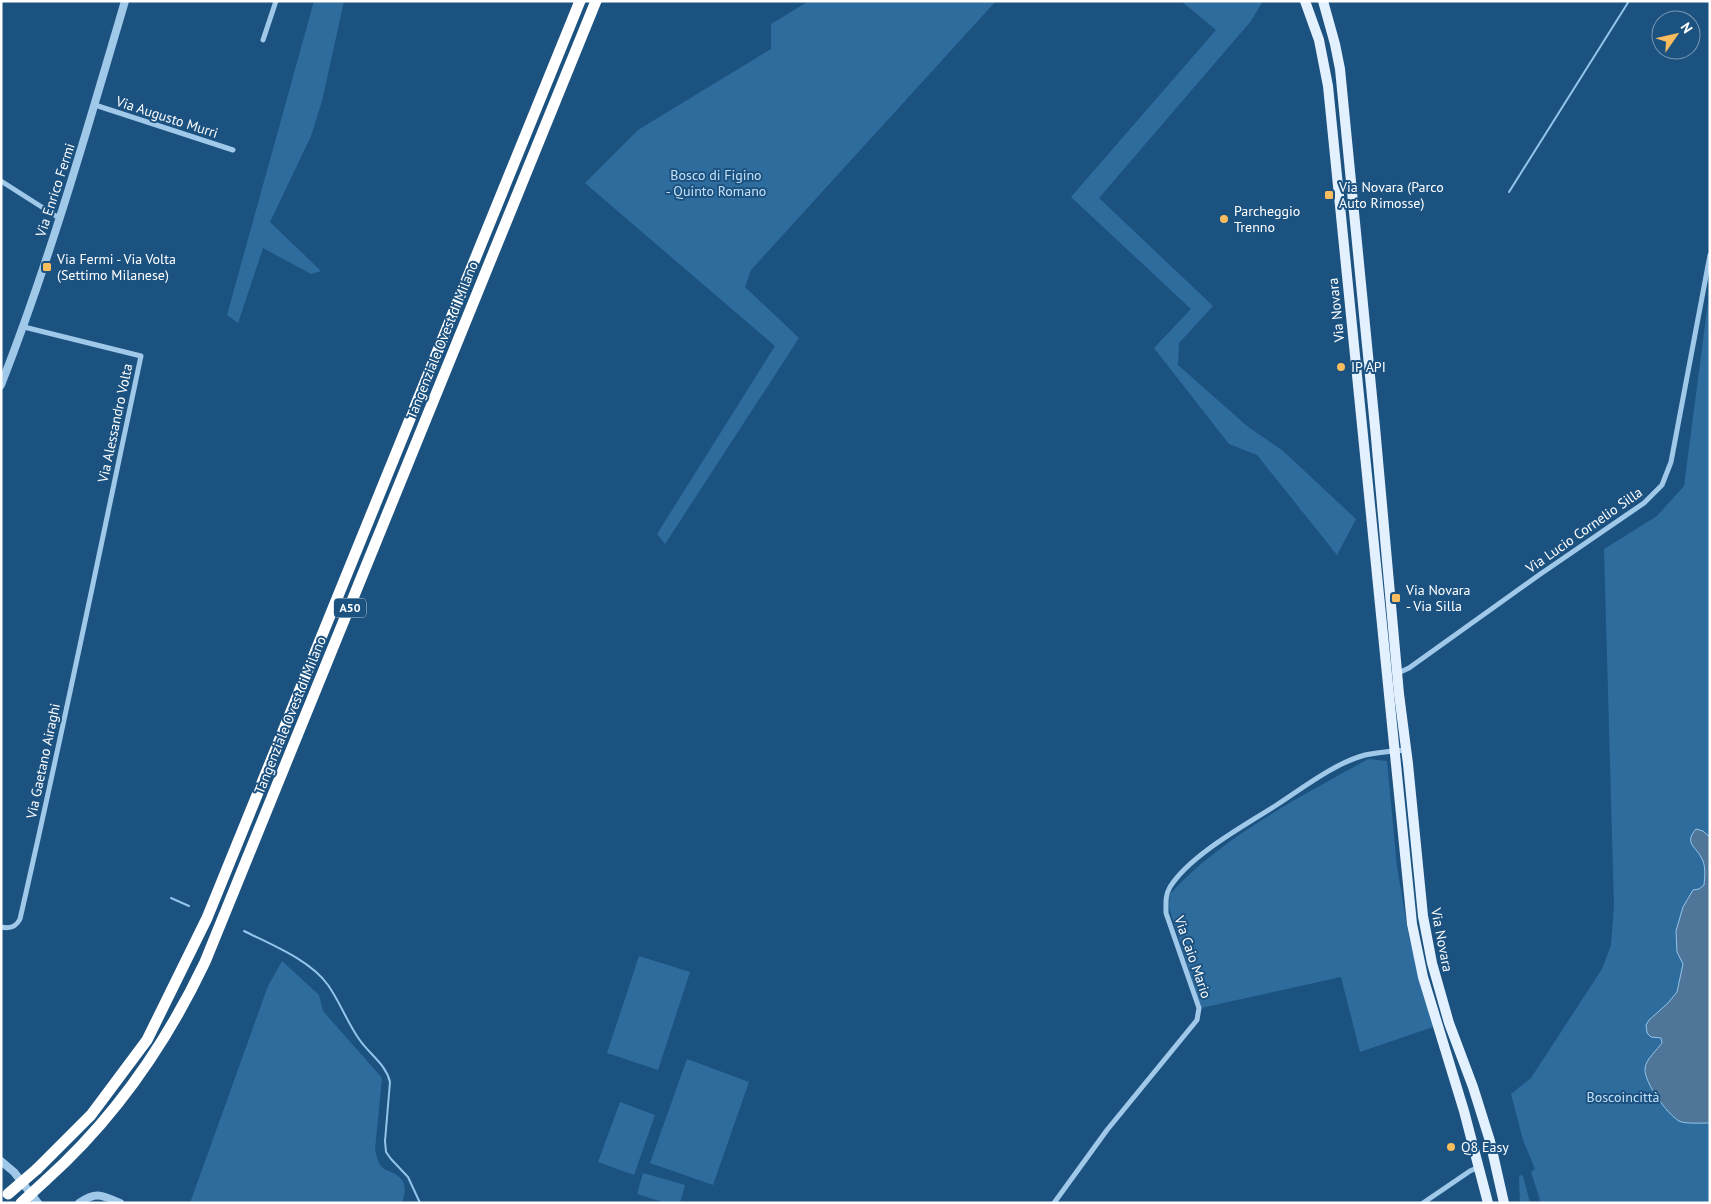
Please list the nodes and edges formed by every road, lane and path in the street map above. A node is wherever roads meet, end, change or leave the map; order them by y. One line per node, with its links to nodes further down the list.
1 (125, 1): 8 (street, Via Enrico Fermi)
2 (276, 1): 7 (street)
3 (580, 1): 24 (highway, Tangenziale Ovest di Milano / A50, bridge)
4 (596, 1): 25 (highway, Tangenziale Ovest di Milano / A50, bridge)
5 (1306, 1): 17 (main road, Via Novara)
6 (1323, 2): 16 (main road, Via Novara)
7 (263, 40)
8 (95, 105): 9 (street, Via Augusto Murri); 11 (street, Via Enrico Fermi)
9 (233, 150)
10 (1, 181): 11 (street)
11 (59, 218): 13 (street, Via Enrico Fermi)
12 (1710, 256): 16 (street, Via Lucio Cornelio Silla)
13 (24, 327): 14 (street, Via Enrico Fermi); 15 (street, Via Alessandro Volta)
14 (1, 385)
15 (92, 584): 20 (street, Via Gaetano Airaghi)
16 (1398, 673): 17 (street); 18 (main road, Via Novara)
17 (1386, 679): 19 (main road, Via Novara)
18 (1406, 750): 19 (street, Via Caio Mario); 22 (main road, Via Novara)
19 (1393, 751): 23 (main road, Via Novara); 29 (street, Via Caio Mario)
20 (1, 927)
21 (1, 1161): 26 (street)
22 (1494, 1163): 23 (main road); 32 (main road, Via Novara)
23 (1479, 1167): 30 (street); 31 (main road, Via Novara)
24 (5, 1197)
25 (20, 1203)
26 (38, 1203)
27 (78, 1203): 28 (street)
28 (120, 1203)
29 (1054, 1203)
30 (1422, 1203)
31 (1488, 1203)
32 (1504, 1203)

